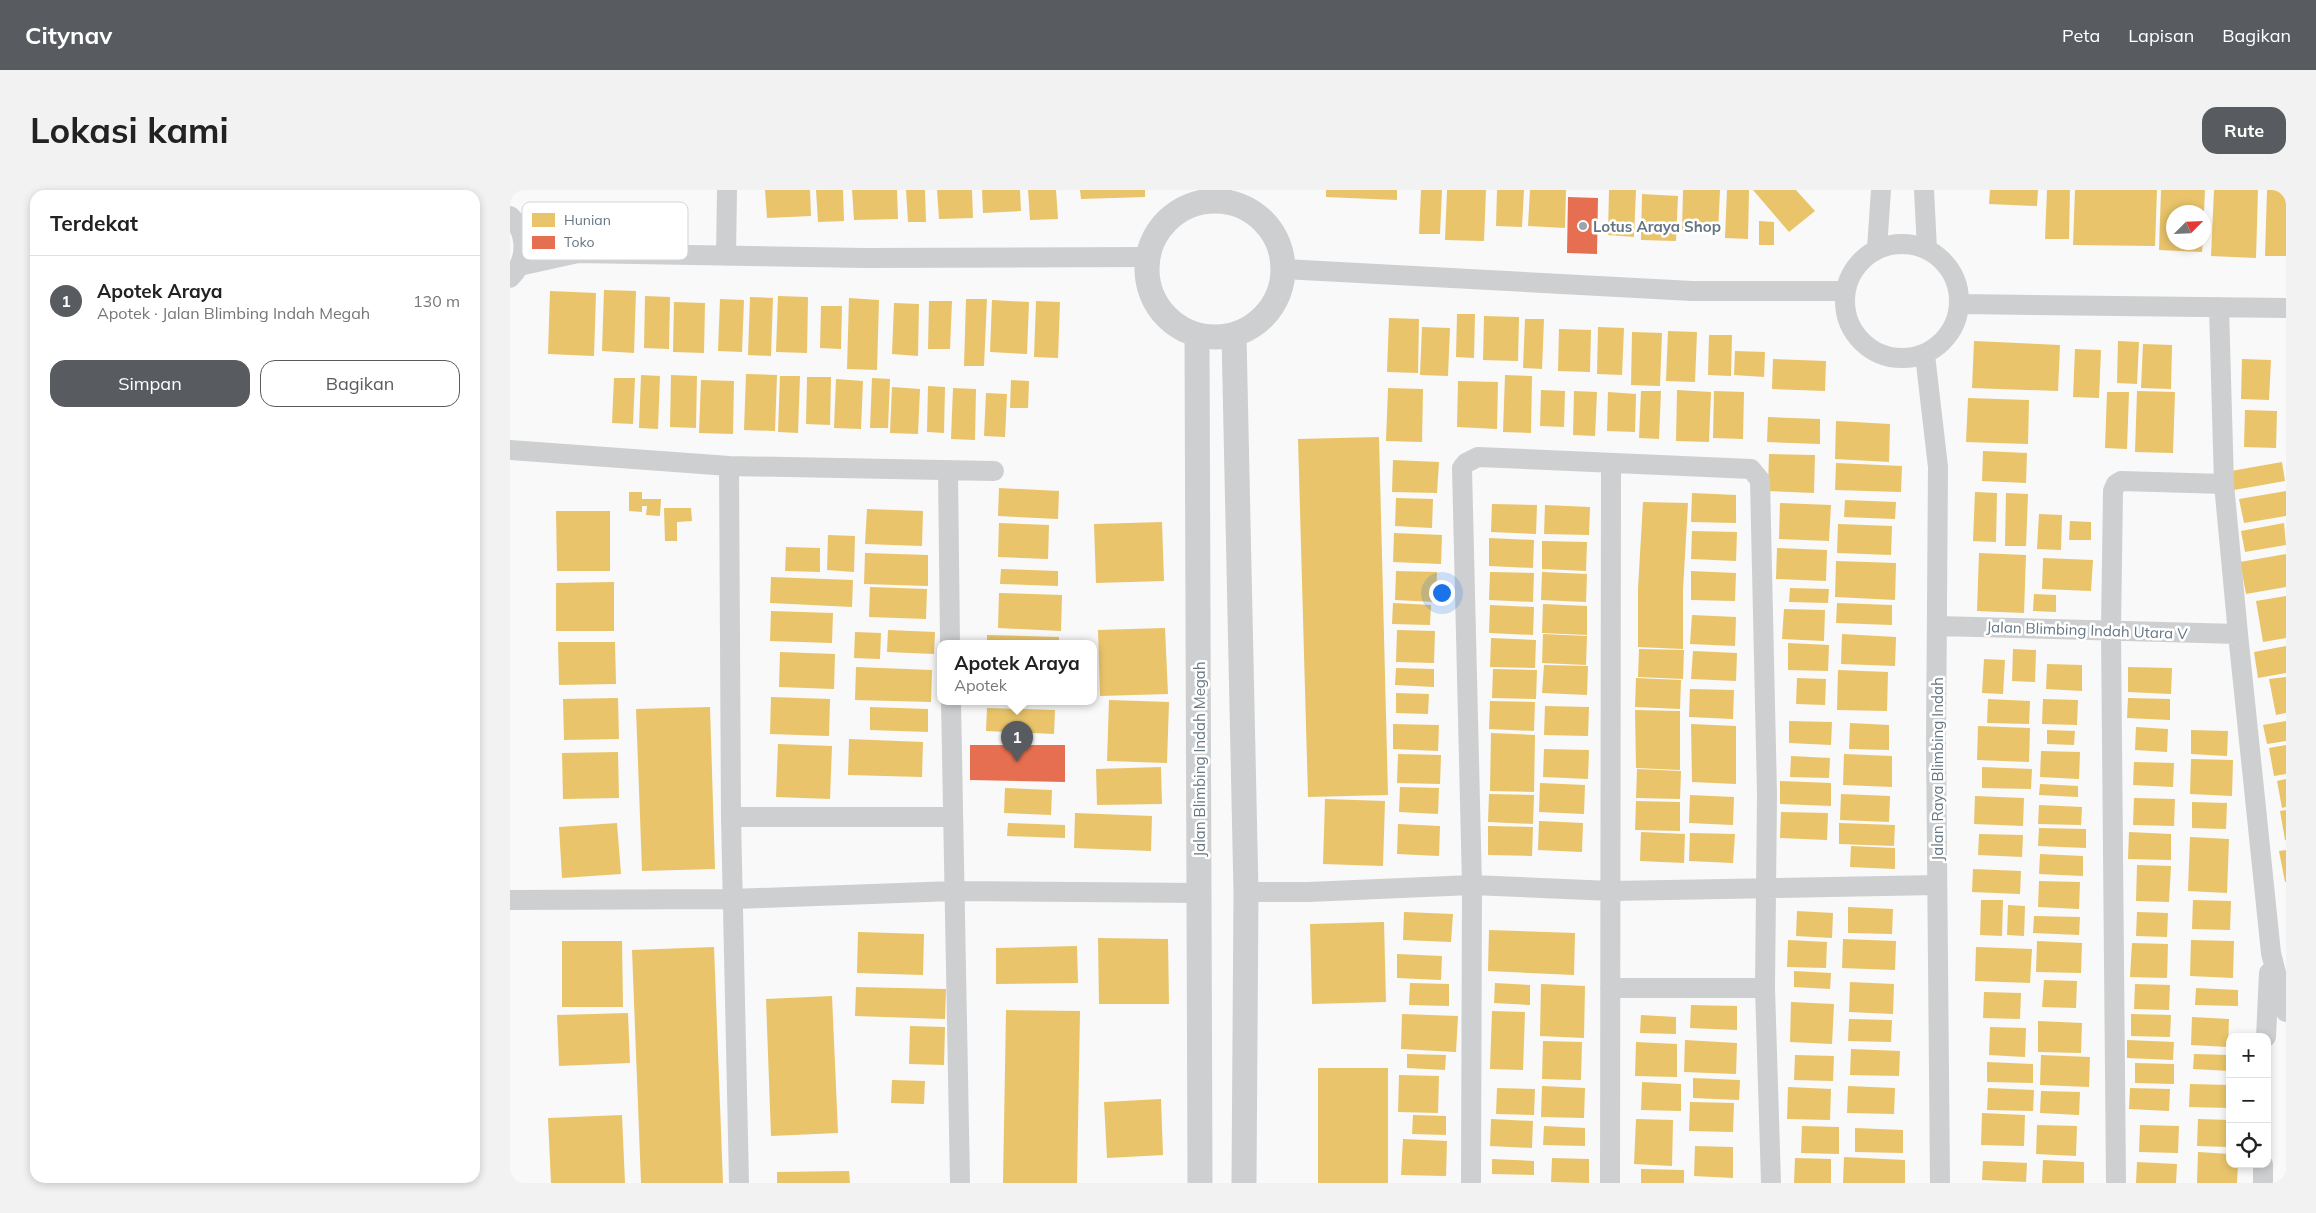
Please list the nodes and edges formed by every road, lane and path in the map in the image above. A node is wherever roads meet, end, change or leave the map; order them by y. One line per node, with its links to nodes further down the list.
1 (727, 190): 12 (street)
2 (1881, 190): 8 (street)
3 (1924, 190): 9 (street)
4 (1196, 197): 5 (street); 13 (street)
5 (1238, 198): 15 (street)
6 (516, 223): 7 (street)
7 (522, 242)
8 (1877, 249): 9 (street); 17 (street)
9 (1927, 249): 18 (street)
10 (522, 253): 16 (street)
11 (688, 255): 12 (street)
12 (726, 256): 13 (street)
13 (1148, 257): 21 (street)
14 (555, 260): 16 (street)
15 (1284, 269): 17 (street); 22 (street)
16 (515, 272)
17 (1845, 291): 23 (street)
18 (1960, 304): 19 (street); 23 (street)
19 (2219, 307): 20 (street); 29 (street)
20 (2286, 308)
21 (1197, 335): 22 (street); 43 (street, Jalan Blimbing Indah Megah)
22 (1234, 336): 42 (street)
23 (1925, 355): 30 (street, Jalan Raya Blimbing Indah)
24 (510, 450): 26 (street)
25 (1611, 464): 37 (street); 39 (street); 40 (street)
26 (729, 466): 27 (street); 35 (street)
27 (948, 470): 28 (street); 33 (street)
28 (994, 470)
29 (2224, 484): 31 (street); 32 (street)
30 (1937, 626): 31 (street, Jalan Blimbing Indah Utara V); 38 (street, Jalan Raya Blimbing Indah)
31 (2111, 630): 32 (street, Jalan Blimbing Indah Utara V); 60 (street)
32 (2238, 634): 46 (street)
33 (950, 640)
34 (951, 705): 36 (street)
35 (731, 817): 36 (street); 44 (street)
36 (952, 818): 41 (street)
37 (1472, 885): 40 (street); 42 (street); 56 (street)
38 (1937, 886): 39 (street); 59 (street, Jalan Raya Blimbing Indah)
39 (1766, 888): 40 (street); 48 (street)
40 (1611, 891): 47 (street)
41 (954, 892): 43 (street); 44 (street); 53 (street)
42 (1246, 892): 55 (street)
43 (1200, 893): 54 (street, Jalan Blimbing Indah Megah)
44 (733, 899): 45 (street); 52 (street)
45 (510, 900)
46 (2271, 953): 49 (street); 50 (street)
47 (1610, 988): 48 (street); 57 (street)
48 (1765, 988): 58 (street)
49 (2286, 1012)
50 (2266, 1033)
51 (2263, 1168): 61 (street)
52 (739, 1183)
53 (960, 1183)
54 (1200, 1183)
55 (1244, 1183)
56 (1471, 1183)
57 (1610, 1183)
58 (1771, 1183)
59 (1940, 1183)
60 (2116, 1183)
61 (2263, 1183)

